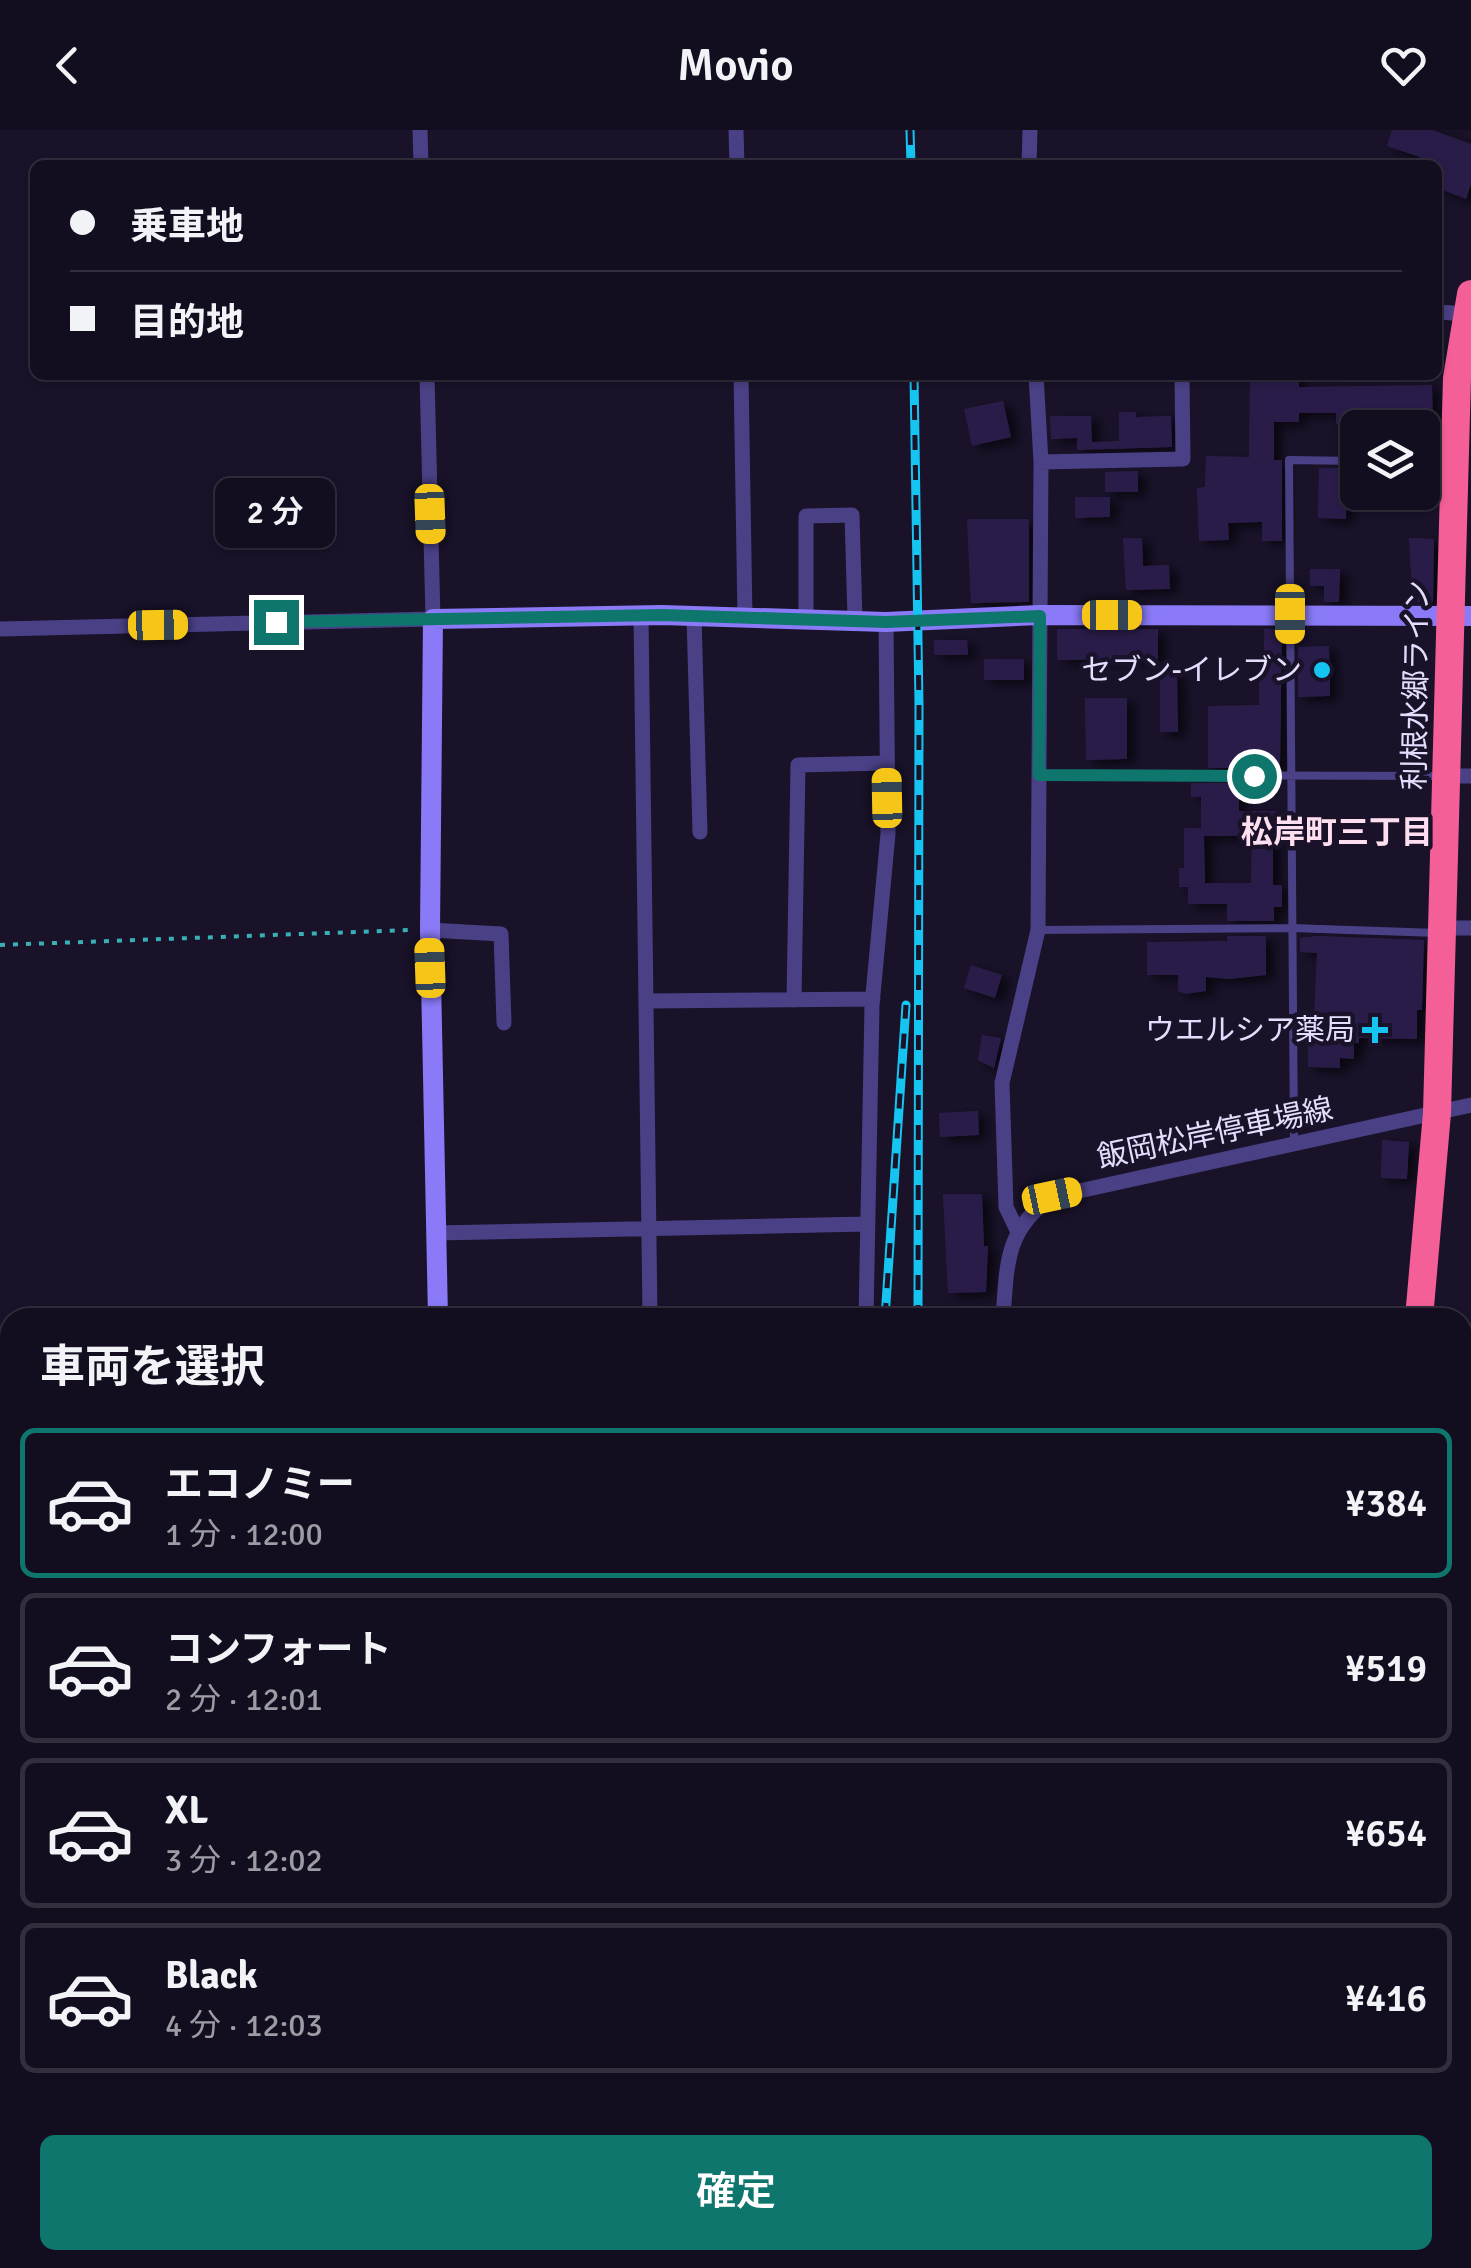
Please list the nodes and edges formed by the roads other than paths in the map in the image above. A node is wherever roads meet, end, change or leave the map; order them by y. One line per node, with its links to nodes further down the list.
1 (420, 130): 4 (street)
2 (736, 130): 5 (street)
3 (1030, 130): 6 (street)
4 (422, 160)
5 (737, 160)
6 (1028, 160)
7 (1470, 307): 8 (street); 15 (highway, 利根水郷ライン)
8 (1442, 311)
9 (427, 380): 23 (street)
10 (741, 380): 21 (street)
11 (1036, 380): 14 (street)
12 (1182, 380): 14 (street)
13 (1340, 461): 16 (lane)
14 (1040, 462): 19 (street)
15 (1463, 464): 20 (highway, 利根水郷ライン)
16 (1290, 614): 19 (street); 20 (street); 29 (lane)
17 (641, 616): 18 (street); 23 (street); 38 (street)
18 (694, 616): 21 (street); 31 (street)
19 (1040, 616): 25 (street); 28 (street)
20 (1461, 616): 30 (highway, 利根水郷ライン)
21 (745, 618): 22 (street)
22 (806, 618): 24 (street); 24 (street)
23 (433, 619): 26 (street); 33 (street)
24 (855, 619): 25 (street)
25 (886, 622): 27 (street)
26 (0, 629)
27 (886, 764): 36 (street); 37 (street)
28 (1039, 775): 29 (lane); 34 (street)
29 (1290, 776): 30 (lane); 32 (lane)
30 (1459, 776): 35 (highway, 利根水郷ライン)
31 (700, 832)
32 (1291, 928): 34 (lane); 35 (lane); 42 (lane)
33 (430, 930): 39 (street); 46 (street)
34 (1038, 930): 45 (street)
35 (1452, 930): 41 (highway, 利根水郷ライン)
36 (872, 999): 37 (street); 43 (street)
37 (794, 1000): 38 (street)
38 (646, 1002): 44 (street)
39 (504, 1023)
40 (1471, 1105): 41 (street, 飯岡松岸停車場線)
41 (1437, 1113): 42 (street, 飯岡松岸停車場線); 51 (highway, 利根水郷ライン)
42 (1294, 1145): 45 (street, 飯岡松岸停車場線)
43 (868, 1224): 44 (street); 49 (street)
44 (649, 1229): 46 (street); 48 (street)
45 (1017, 1230): 50 (street)
46 (436, 1233): 47 (street)
47 (438, 1308)
48 (650, 1308)
49 (866, 1308)
50 (1004, 1308)
51 (1421, 1308)

